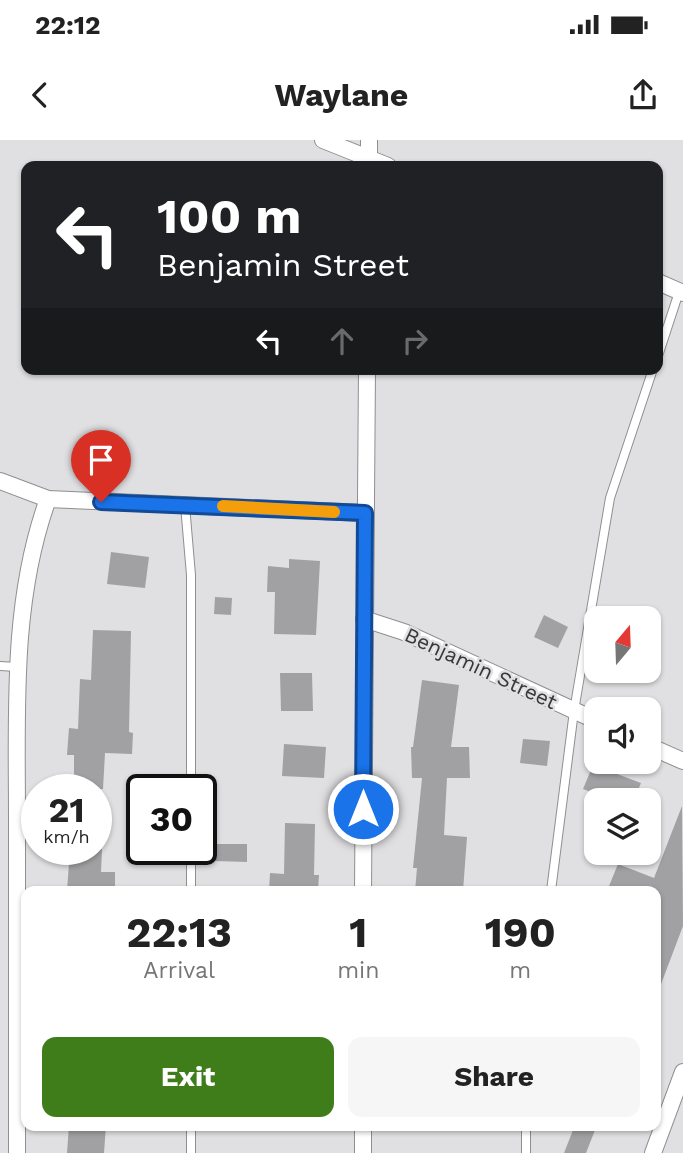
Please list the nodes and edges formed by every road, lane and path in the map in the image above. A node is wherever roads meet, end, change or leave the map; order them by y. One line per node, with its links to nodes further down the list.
1 (323, 140): 3 (street)
2 (369, 140): 4 (street)
3 (367, 161)
4 (369, 161)
5 (663, 284): 6 (street)
6 (681, 292): 7 (lane)
7 (663, 342)
8 (367, 375): 13 (street)
9 (651, 375): 17 (lane)
10 (0, 481): 11 (street)
11 (48, 499): 12 (street); 16 (street)
12 (185, 505): 13 (street); 21 (lane)
13 (365, 513): 14 (street)
14 (364, 619): 17 (street, Benjamin Street); 26 (street)
15 (0, 666): 16 (lane)
16 (17, 667): 23 (street)
17 (574, 710): 18 (street, Benjamin Street); 27 (lane)
18 (584, 715)
19 (661, 751): 20 (street)
20 (683, 761)
21 (191, 774)
22 (0, 825): 23 (street)
23 (17, 829): 32 (street)
24 (191, 865): 25 (lane)
25 (191, 886)
26 (363, 886)
27 (552, 886)
28 (683, 1072): 36 (street)
29 (191, 1131): 33 (lane)
30 (363, 1131): 34 (street)
31 (526, 1131): 35 (lane)
32 (17, 1153)
33 (191, 1153)
34 (363, 1153)
35 (526, 1153)
36 (653, 1153)

